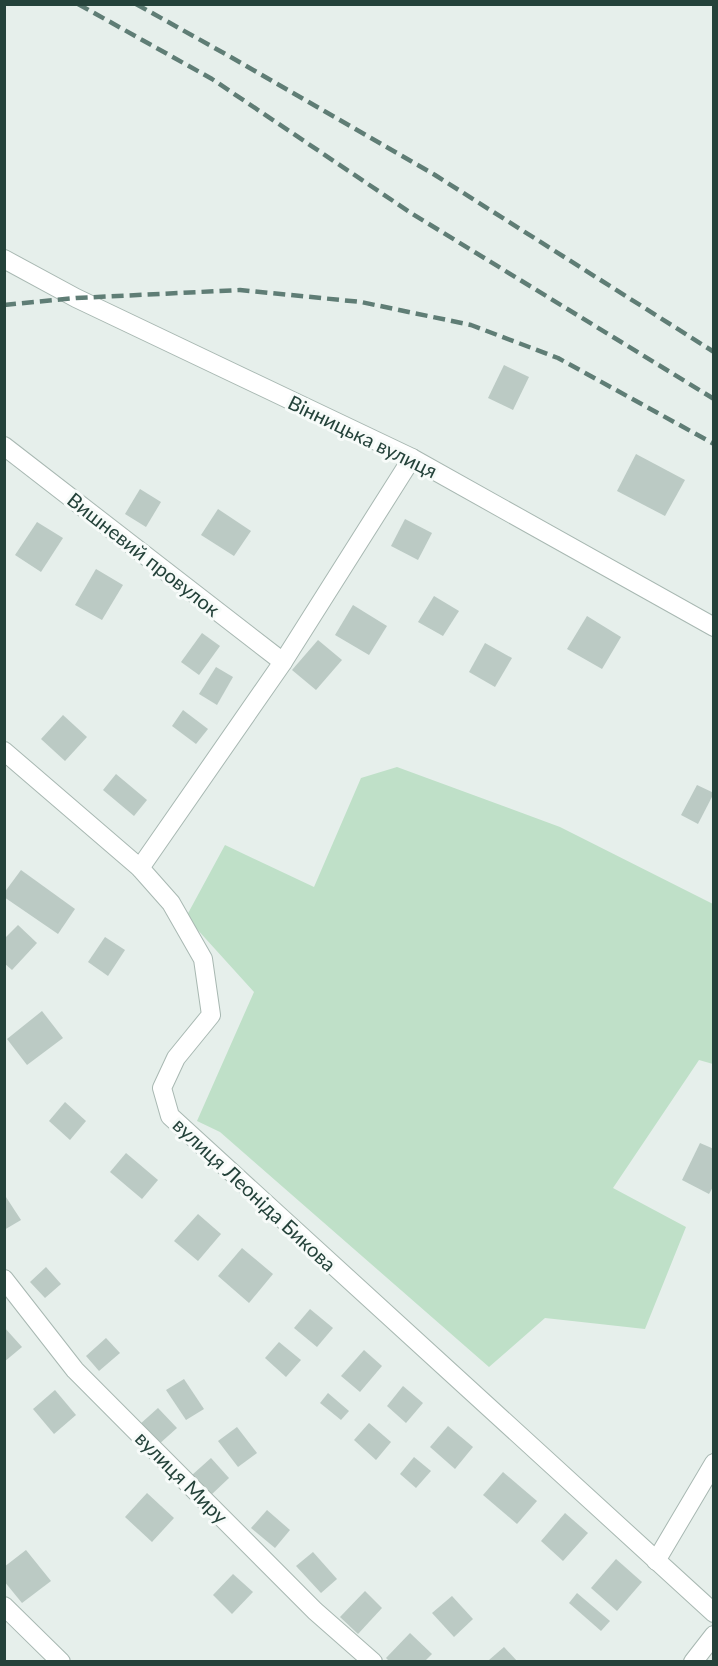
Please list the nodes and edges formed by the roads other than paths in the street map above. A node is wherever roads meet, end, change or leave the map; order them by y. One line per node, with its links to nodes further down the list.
1 (4, 259): 3 (street, Вінницька вулиця)
2 (4, 446): 5 (street, Вишневий провулок)
3 (412, 458): 4 (street, Вінницька вулиця); 5 (street)
4 (714, 627)
5 (284, 662): 7 (street)
6 (4, 751): 7 (street, вулиця Леоніда Бикова)
7 (141, 868): 10 (street, вулиця Леоніда Бикова)
8 (4, 1279): 15 (street, вулиця Миру)
9 (714, 1462): 10 (street)
10 (656, 1561): 12 (street, вулиця Леоніда Бикова)
11 (4, 1606): 14 (street)
12 (714, 1612)
13 (714, 1635): 16 (street)
14 (61, 1662)
15 (373, 1662)
16 (693, 1662)

